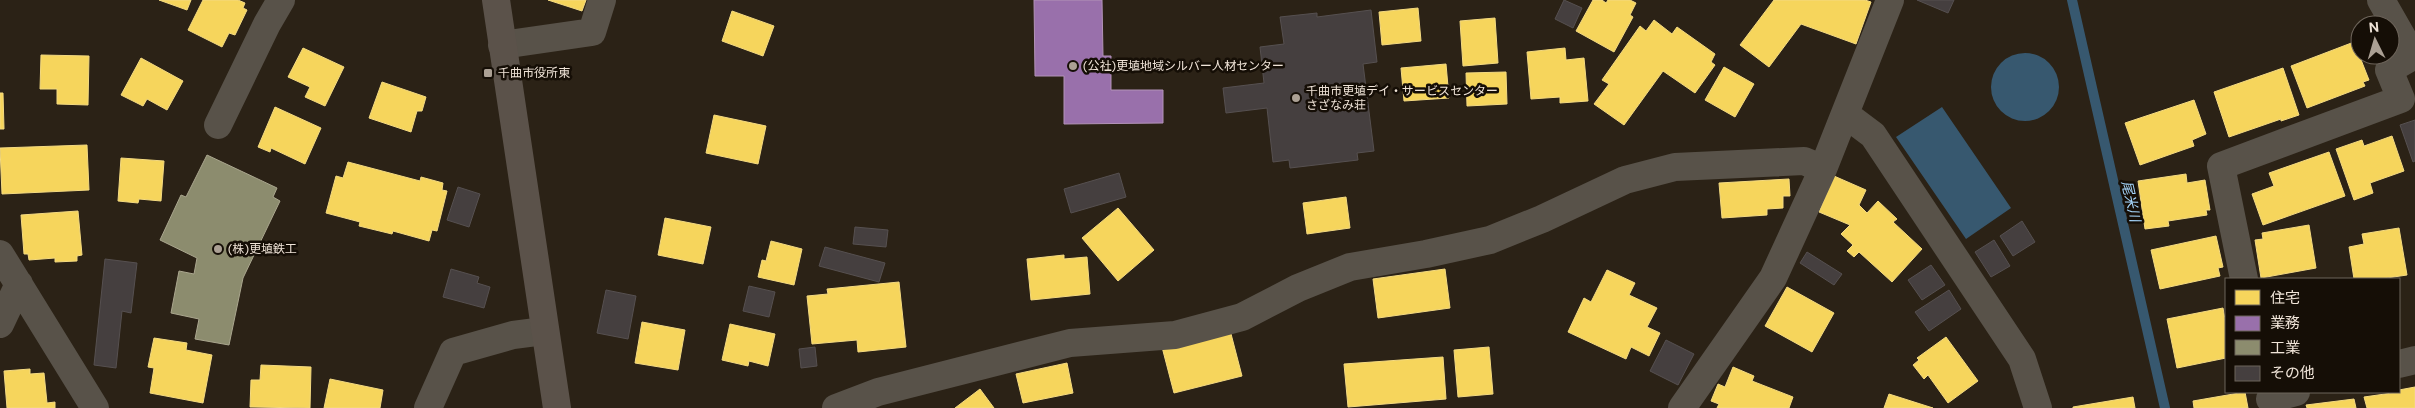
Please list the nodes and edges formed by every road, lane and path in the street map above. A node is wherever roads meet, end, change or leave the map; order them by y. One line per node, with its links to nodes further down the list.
1 (281, 0): 9 (street)
2 (496, 0): 6 (street)
3 (602, 0): 6 (street)
4 (1890, 0): 8 (street)
5 (2381, 0): 7 (street)
6 (502, 46): 15 (street)
7 (2414, 56): 12 (street)
8 (1845, 114): 10 (street); 25 (street)
9 (218, 125)
10 (1823, 169): 23 (street); 24 (street)
11 (0, 254): 13 (street)
12 (2244, 278)
13 (19, 284): 14 (street); 20 (street)
14 (0, 324)
15 (544, 331): 21 (street); 22 (street)
16 (2415, 360): 17 (street)
17 (2400, 364)
18 (2292, 393): 19 (street)
19 (2270, 399)
20 (95, 408)
21 (428, 408)
22 (557, 408)
23 (836, 408)
24 (1682, 408)
25 (2038, 408)

